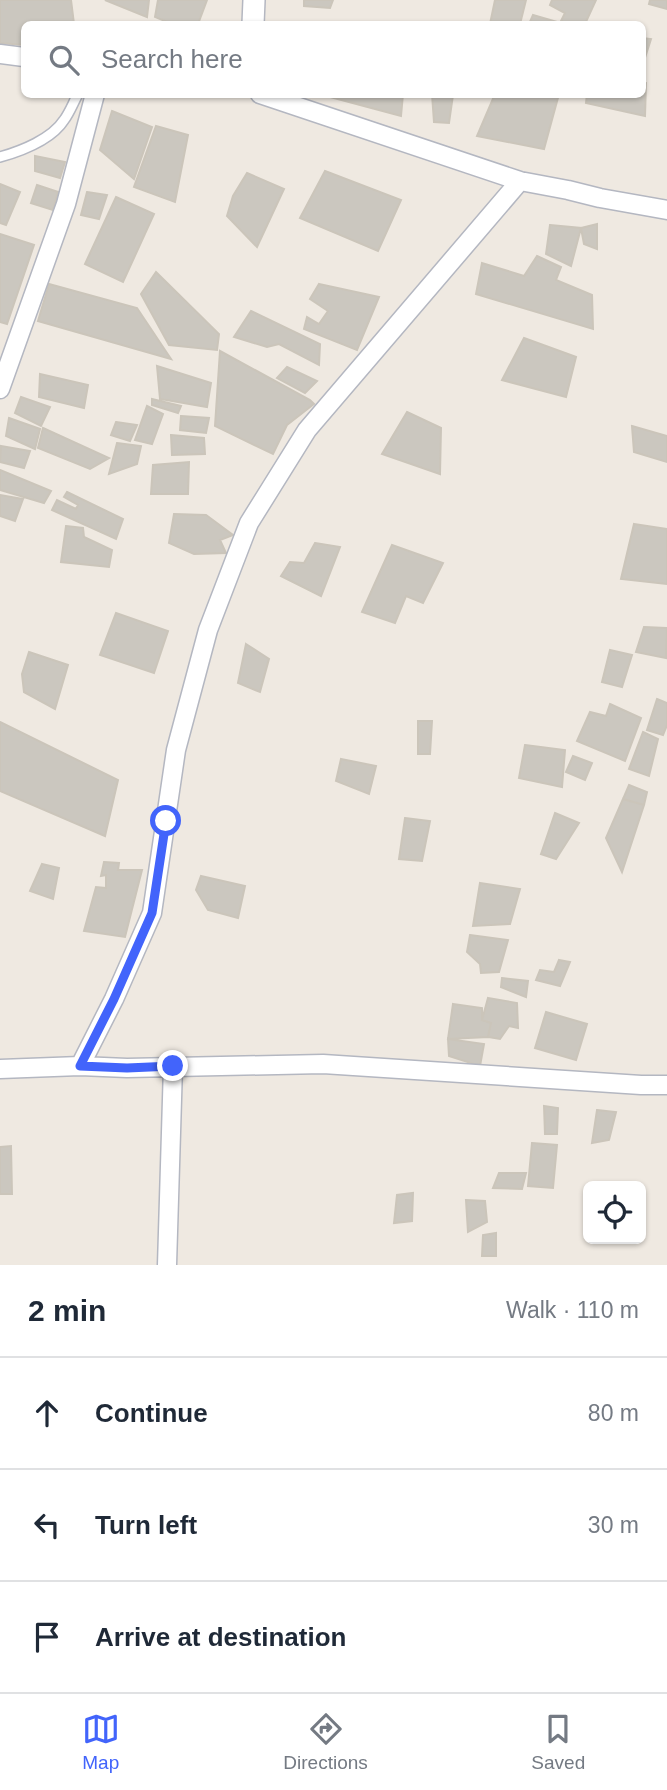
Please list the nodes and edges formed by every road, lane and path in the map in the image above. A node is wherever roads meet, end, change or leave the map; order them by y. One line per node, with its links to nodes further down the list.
1 (254, 0): 2 (street)
2 (253, 21)
3 (0, 54): 4 (street)
4 (21, 57)
5 (76, 98): 8 (lane)
6 (94, 98): 11 (street)
7 (272, 98): 9 (street)
8 (0, 157)
9 (520, 181): 10 (street); 12 (street)
10 (667, 210)
11 (0, 389)
12 (80, 1066): 13 (street); 14 (street)
13 (173, 1066): 15 (street); 16 (street)
14 (0, 1069)
15 (667, 1085)
16 (167, 1265)

